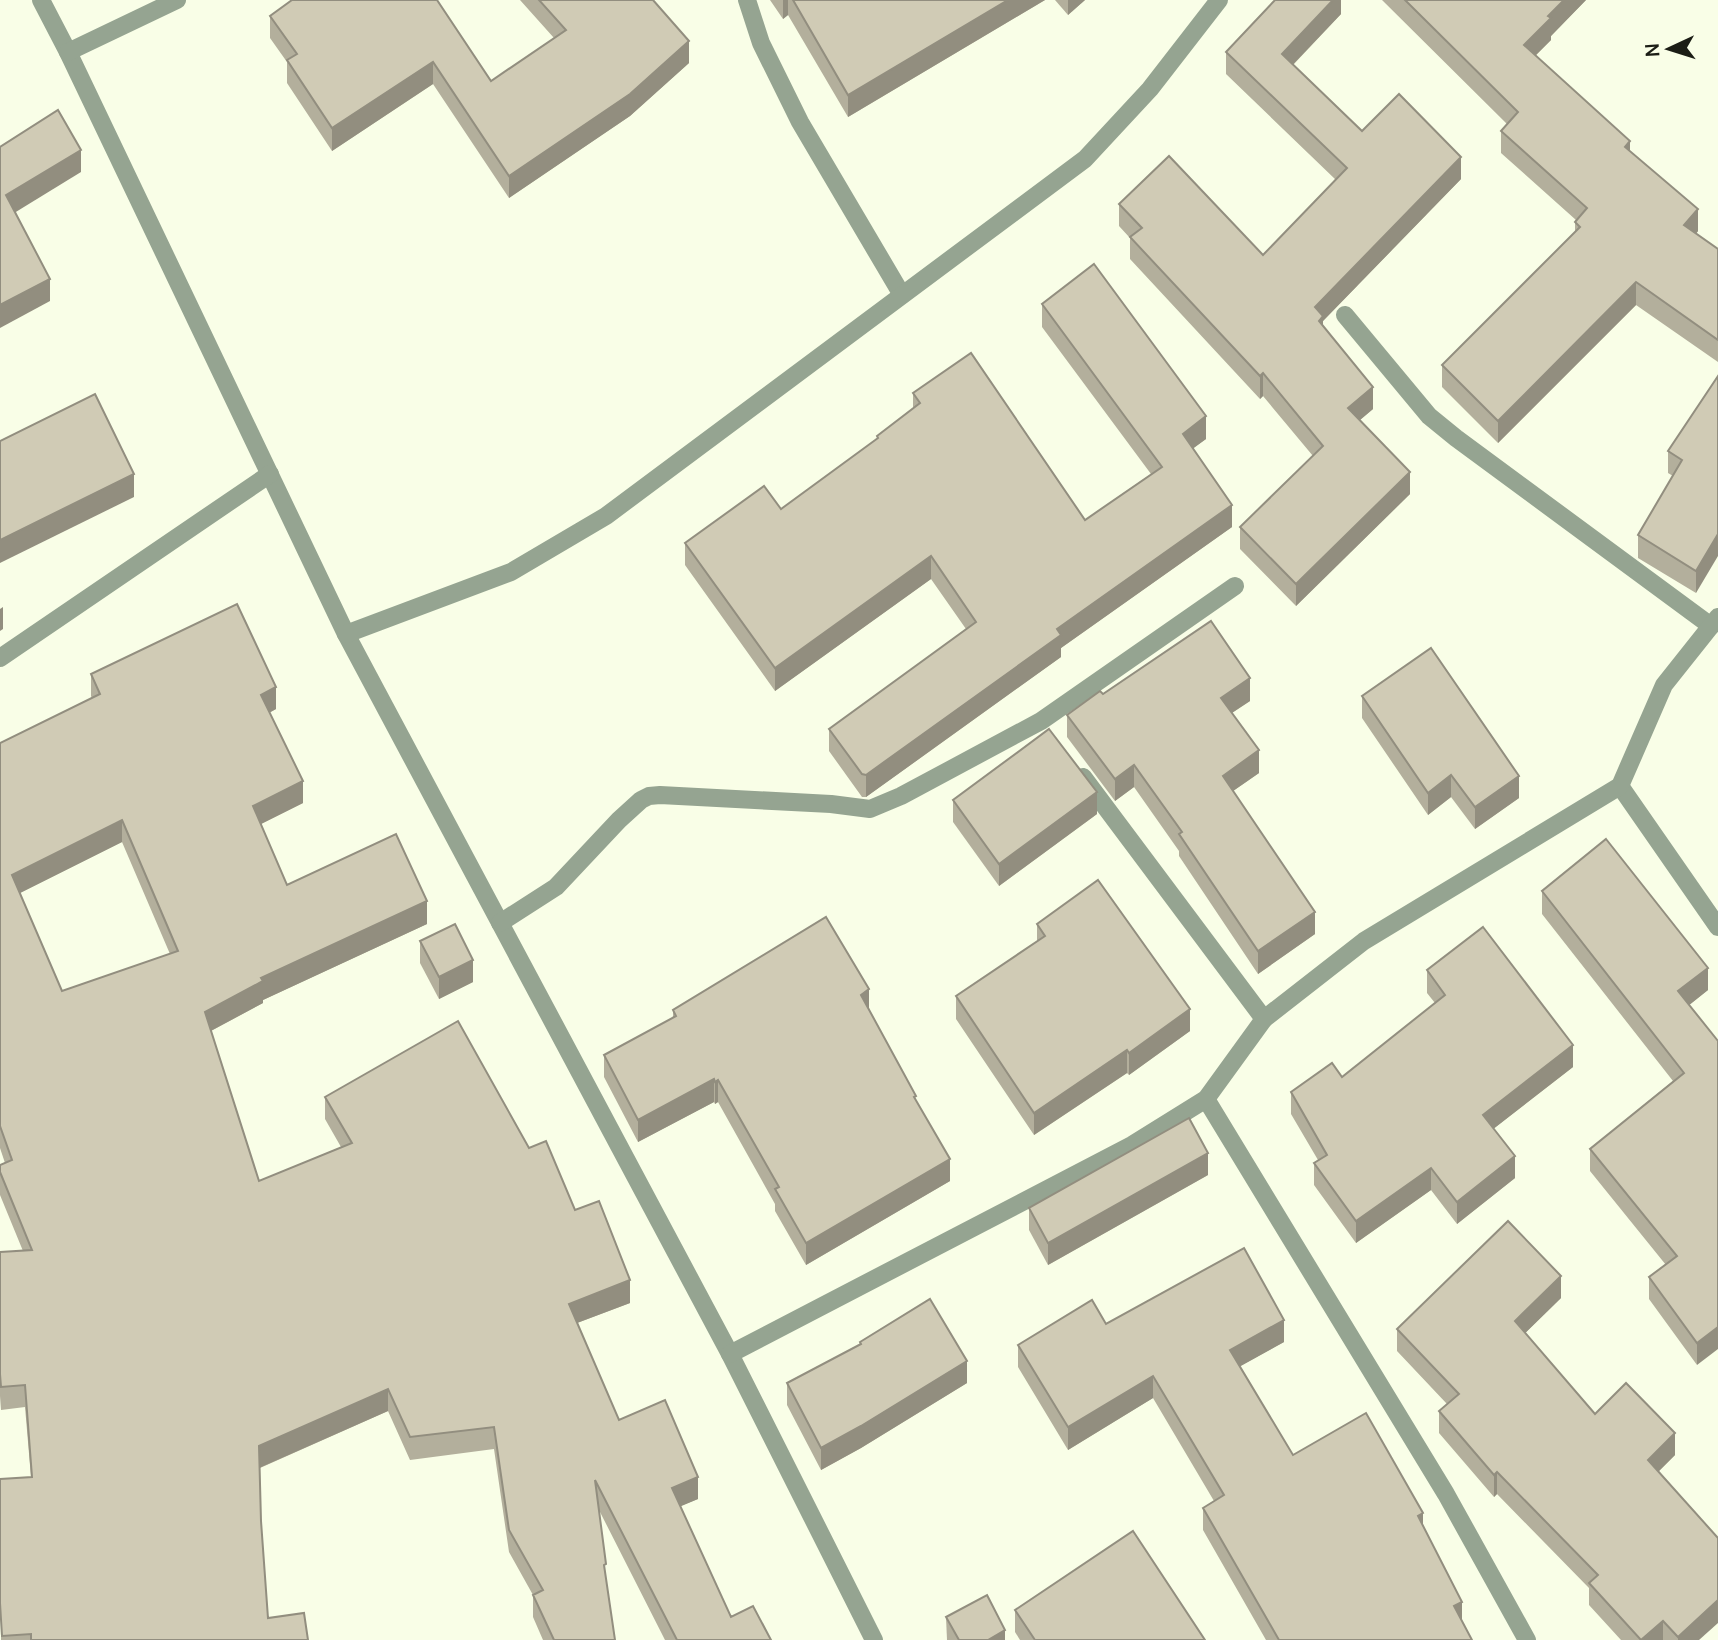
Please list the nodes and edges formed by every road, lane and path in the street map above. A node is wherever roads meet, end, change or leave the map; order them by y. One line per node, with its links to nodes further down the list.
1 (41, 0): 5 (street)
2 (177, 0): 5 (street)
3 (747, 0): 6 (street)
4 (1219, 0): 6 (street)
5 (68, 52): 8 (street)
6 (902, 295): 11 (street)
7 (1345, 315): 10 (street)
8 (270, 474): 11 (street); 12 (street)
9 (1235, 586): 15 (street)
10 (1714, 621): 14 (street)
11 (346, 634): 15 (street)
12 (0, 658)
13 (1074, 765): 17 (street)
14 (1620, 786): 16 (street); 17 (street)
15 (500, 923): 19 (street)
16 (1718, 927)
17 (1264, 1019): 18 (street)
18 (1206, 1099): 19 (street); 21 (street)
19 (730, 1353): 20 (street)
20 (874, 1640)
21 (1527, 1640)

